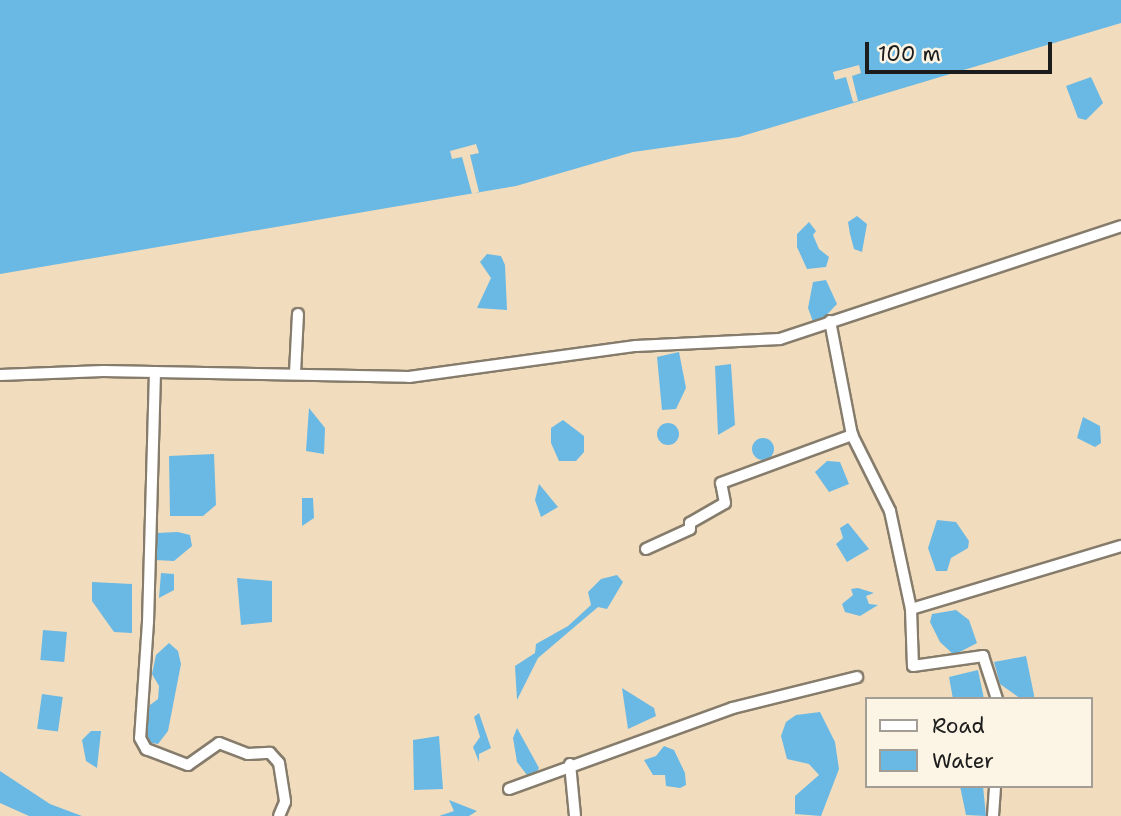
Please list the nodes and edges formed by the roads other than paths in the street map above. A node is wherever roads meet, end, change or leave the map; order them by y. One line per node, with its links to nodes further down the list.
1 (1121, 226): 3 (street)
2 (298, 314): 5 (street)
3 (831, 321): 5 (street); 7 (street)
4 (155, 372): 5 (street); 6 (street); 16 (street)
5 (295, 373)
6 (0, 375)
7 (852, 435): 9 (street); 10 (street)
8 (1121, 546): 10 (street)
9 (646, 549)
10 (911, 609): 12 (street)
11 (857, 677): 13 (street)
12 (996, 697)
13 (570, 764): 15 (street); 17 (street)
14 (995, 788): 18 (street)
15 (509, 789)
16 (279, 816)
17 (575, 816)
18 (993, 816)

